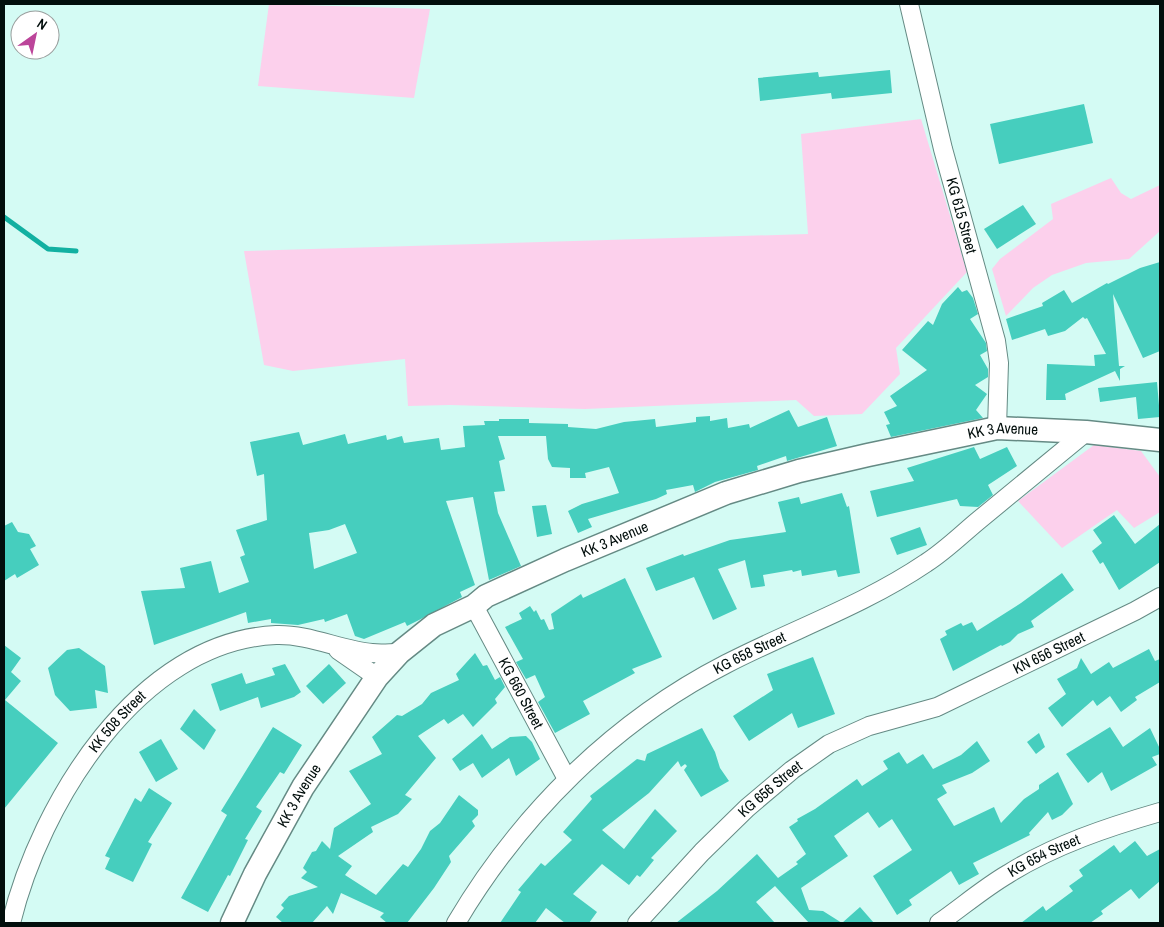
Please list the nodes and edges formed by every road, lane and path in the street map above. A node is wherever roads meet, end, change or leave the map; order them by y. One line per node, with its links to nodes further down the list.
1 (910, 4): 2 (street, KG 615 Street)
2 (996, 428): 3 (street, KK 3 Avenue); 6 (street, KK 3 Avenue)
3 (1086, 432): 4 (street, KK 3 Avenue); 11 (street, KG 658 Street)
4 (1160, 440)
5 (1160, 597): 10 (street, KN 656 Street)
6 (474, 606): 8 (street, KK 3 Avenue); 11 (street, KG 660 Street)
7 (320, 640): 8 (street, KK 508 Street); 9 (street, KK 508 Street); 13 (street, KK 508 Street)
8 (399, 653): 9 (street, KK 3 Avenue)
9 (377, 677): 14 (street, KK 3 Avenue)
10 (937, 707): 16 (street, KG 656 Street)
11 (567, 779): 15 (street, KG 658 Street)
12 (1160, 812): 17 (street, KG 654 Street)
13 (11, 923)
14 (232, 923)
15 (456, 923)
16 (637, 923)
17 (939, 923)

